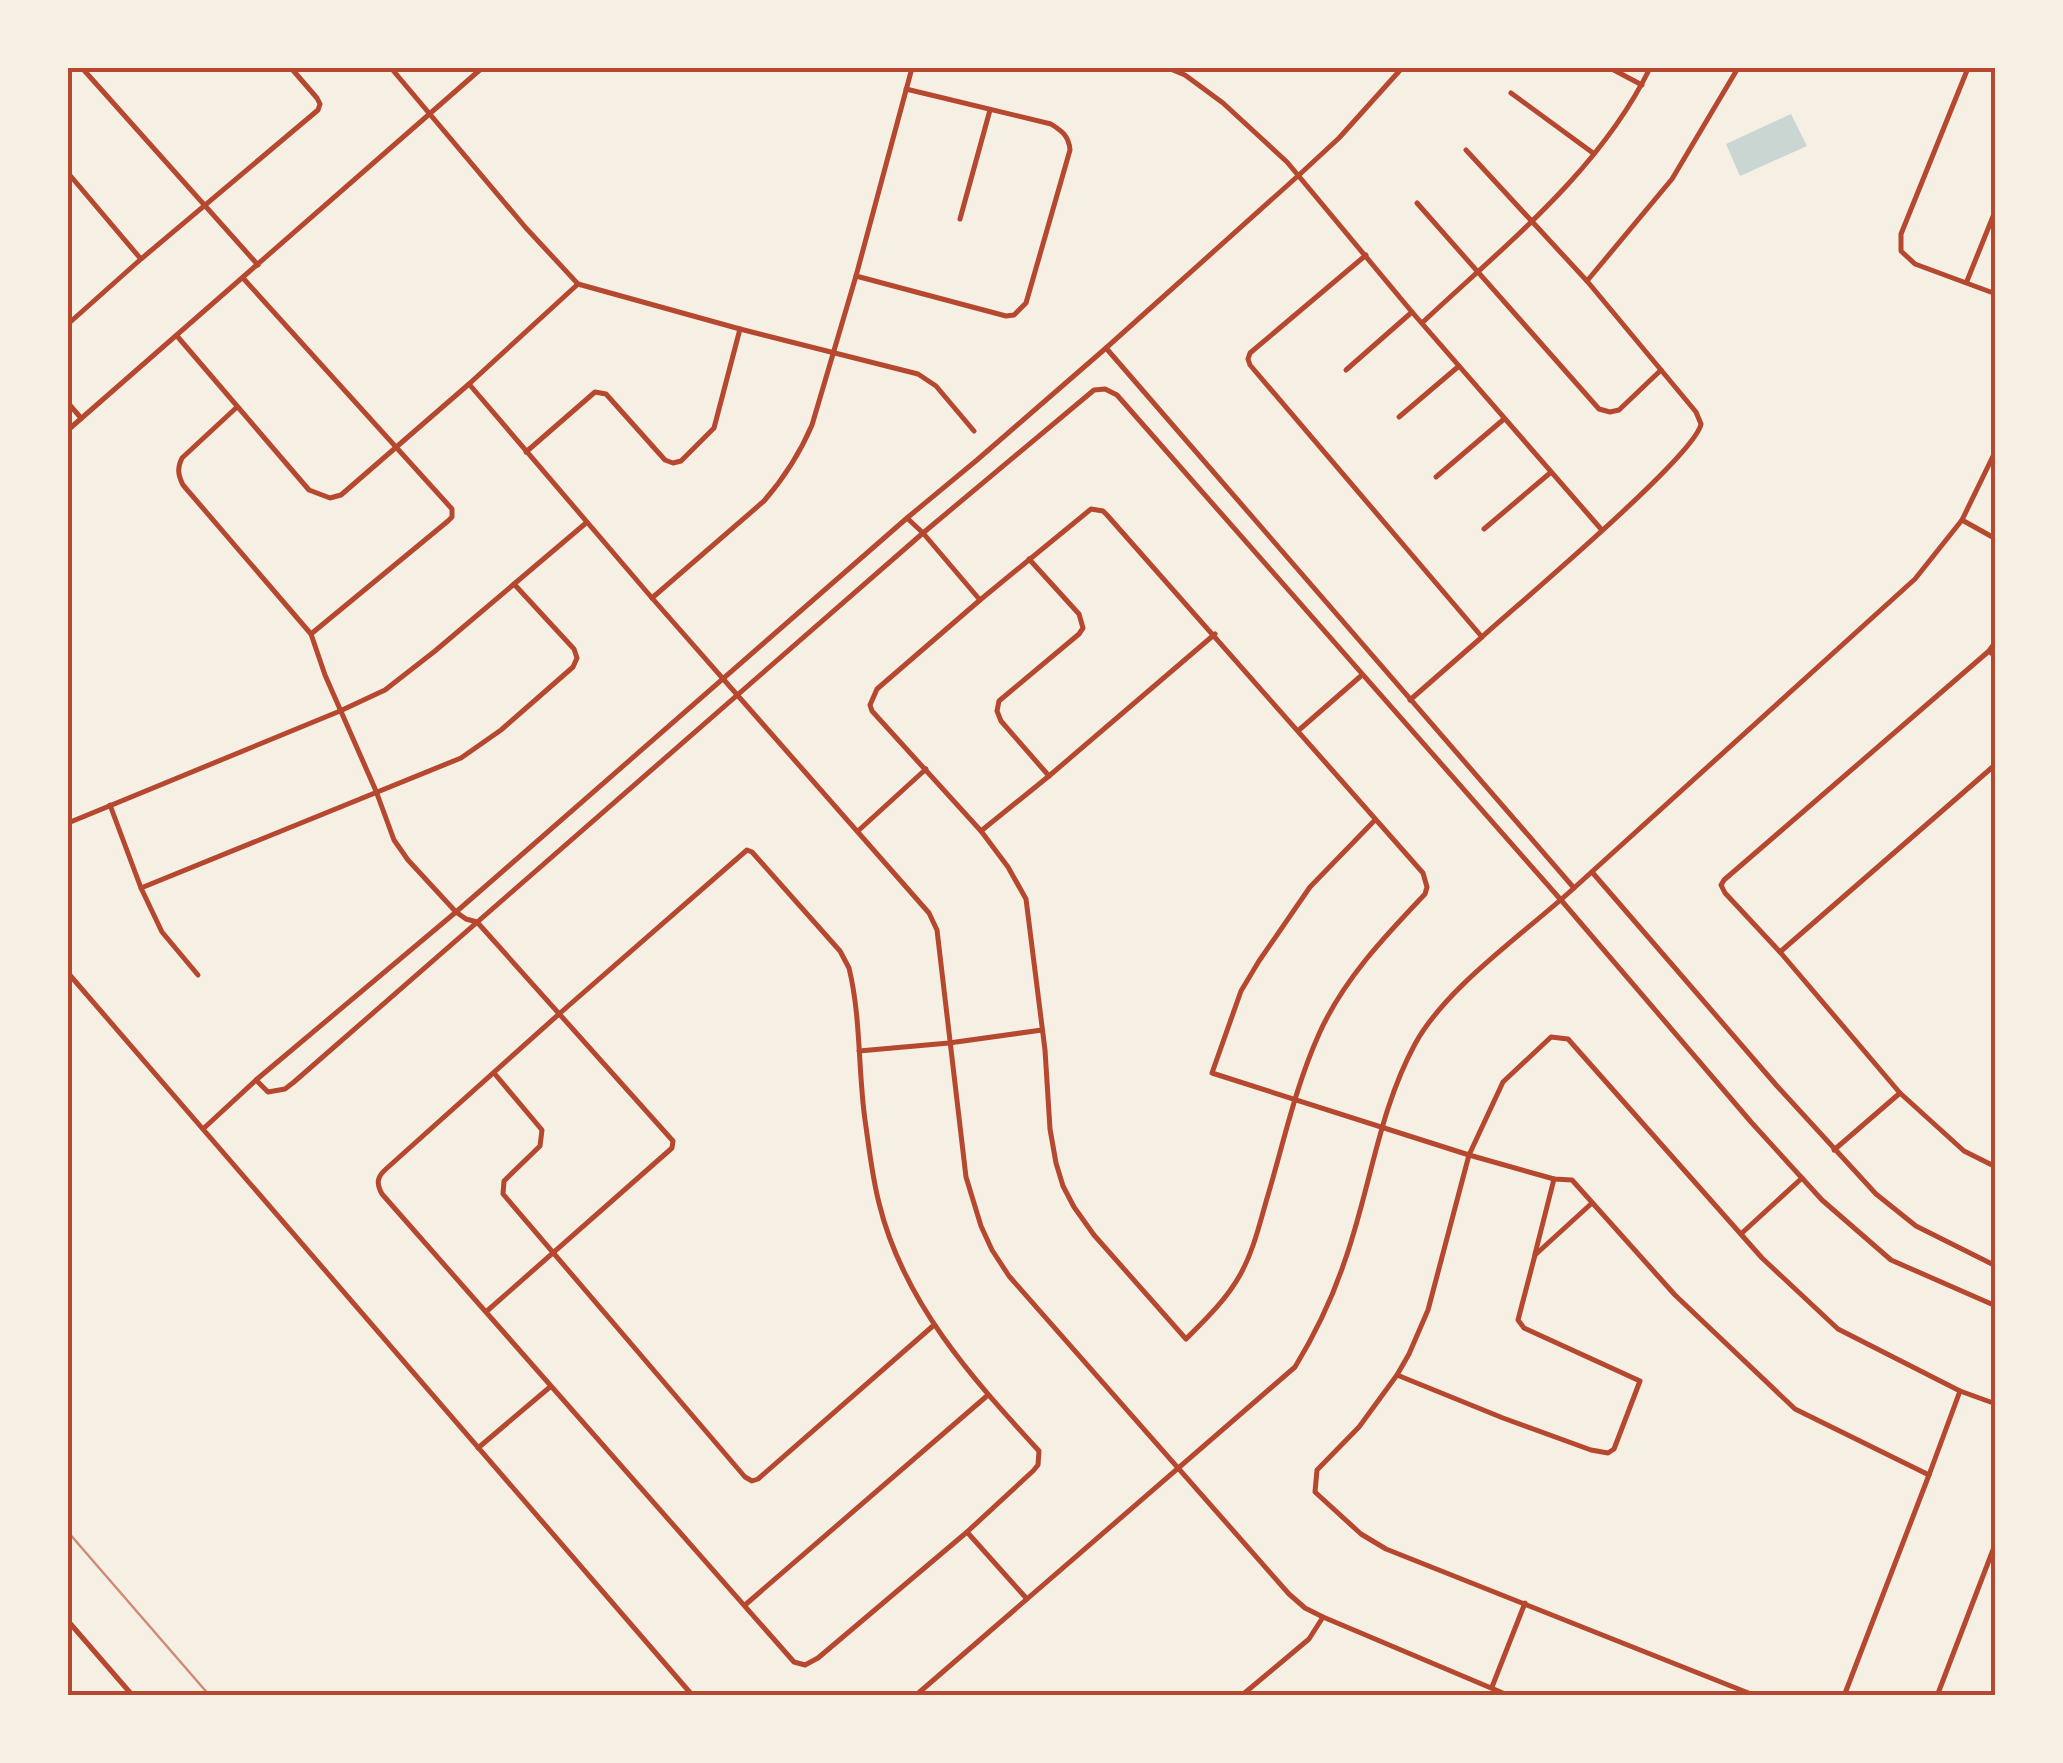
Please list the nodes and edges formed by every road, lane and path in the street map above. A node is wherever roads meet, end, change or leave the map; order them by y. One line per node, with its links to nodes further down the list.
1 (82, 68): 22 (street)
2 (290, 68): 22 (street)
3 (391, 68): 16 (street)
4 (482, 68): 16 (street)
5 (912, 68): 13 (street)
6 (1168, 68): 20 (street)
7 (1402, 68): 20 (street)
8 (1610, 68): 12 (street)
9 (1650, 68): 12 (street)
10 (1738, 68): 32 (street)
11 (1968, 68): 33 (street)
12 (1642, 85): 18 (street)
13 (906, 89): 15 (street); 30 (street)
14 (1511, 93): 18 (street)
15 (990, 110): 24 (street); 30 (street)
16 (430, 112): 28 (street); 34 (street)
17 (1466, 150): 25 (street)
18 (1594, 154): 25 (street)
19 (68, 173): 27 (street)
20 (1299, 175): 26 (street); 41 (street)
21 (1416, 203): 29 (street)
22 (204, 207): 27 (street); 28 (street)
23 (1996, 209): 33 (street)
24 (960, 219)
25 (1532, 220): 29 (street); 32 (street)
26 (1366, 254): 36 (street); 72 (street)
27 (141, 259): 38 (street)
28 (258, 265): 31 (street)
29 (1478, 270): 37 (street); 45 (street)
30 (856, 276): 42 (street)
31 (243, 278): 40 (street); 54 (street)
32 (1587, 282): 45 (street)
33 (1967, 282): 35 (street)
34 (578, 284): 39 (street); 46 (street)
35 (1996, 294)
36 (1412, 312): 37 (street); 44 (street)
37 (1422, 323): 43 (street)
38 (68, 324)
39 (740, 329): 42 (street); 56 (street)
40 (177, 336): 48 (street); 50 (street)
41 (1106, 348): 59 (street); 79 (street)
42 (833, 352): 53 (street); 68 (street)
43 (1459, 366): 49 (street); 51 (street)
44 (1346, 370)
45 (1661, 370): 63 (street)
46 (469, 384): 54 (street); 56 (street)
47 (68, 403): 50 (street)
48 (237, 406): 54 (street); 70 (street)
49 (1399, 417)
50 (81, 418): 52 (street)
51 (1504, 420): 57 (street); 58 (street)
52 (68, 430)
53 (974, 430)
54 (397, 446): 70 (street)
55 (1996, 450): 60 (street)
56 (526, 452): 61 (street)
57 (1550, 472): 62 (street); 63 (street)
58 (1436, 477)
59 (907, 518): 64 (street); 77 (street)
60 (1962, 520): 65 (street); 91 (street)
61 (586, 523): 67 (street); 68 (street)
62 (1484, 529)
63 (1602, 530): 72 (street)
64 (923, 533): 69 (street); 76 (street); 78 (street)
65 (1996, 538)
66 (1029, 559): 69 (street); 71 (street); 84 (street)
67 (514, 584): 80 (street); 85 (street)
68 (652, 598): 77 (street)
69 (980, 600): 83 (street)
70 (312, 634): 80 (street)
71 (1214, 634): 81 (street); 84 (street)
72 (1482, 637): 79 (street)
73 (1996, 641): 74 (street)
74 (1989, 652): 75 (street); 97 (street)
75 (1996, 657)
76 (1362, 674): 81 (street); 94 (street)
77 (724, 679): 78 (street); 95 (street)
78 (737, 694): 90 (street); 96 (street)
79 (1410, 700): 93 (street)
80 (340, 711): 85 (street); 86 (street)
81 (1298, 730): 87 (street)
82 (1996, 764): 97 (street)
83 (926, 769): 89 (street); 90 (street)
84 (1049, 776): 89 (street)
85 (376, 790): 92 (street); 95 (street)
86 (110, 805): 88 (street); 92 (street)
87 (1375, 820): 107 (street); 107 (street)
88 (68, 823)
89 (980, 831): 101 (street)
90 (858, 832): 102 (street)
91 (1592, 872): 93 (street); 110 (street)
92 (141, 888): 99 (street)
93 (1574, 888): 94 (street)
94 (1561, 900): 108 (street); 113 (street)
95 (456, 912): 96 (street); 105 (street)
96 (477, 922): 100 (street); 105 (street)
97 (1780, 952): 106 (street)
98 (68, 973): 109 (street)
99 (198, 976)
100 (559, 1014): 103 (street); 104 (street); 117 (street)
101 (1042, 1030): 102 (street); 107 (street)
102 (949, 1044): 103 (street); 129 (street)
103 (859, 1051): 122 (street)
104 (494, 1074): 117 (street); 121 (street)
105 (256, 1080): 109 (street)
106 (1900, 1093): 110 (street); 112 (street)
107 (1295, 1101): 108 (street)
108 (1382, 1127): 111 (street); 129 (street)
109 (202, 1129): 128 (street)
110 (1834, 1150): 119 (street)
111 (1470, 1155): 114 (street); 116 (street); 123 (street)
112 (1996, 1166)
113 (1802, 1178): 116 (street); 120 (street)
114 (1554, 1179): 115 (street); 118 (street)
115 (1592, 1203): 118 (street); 130 (street)
116 (1741, 1234): 125 (street)
117 (553, 1252): 121 (street); 122 (street)
118 (1535, 1255): 123 (street)
119 (1996, 1266)
120 (1996, 1306)
121 (486, 1311): 124 (street)
122 (934, 1325): 126 (street)
123 (1397, 1375): 134 (street)
124 (550, 1386): 128 (street); 135 (street)
125 (1960, 1391): 127 (street); 130 (street)
126 (988, 1395): 131 (street); 135 (street)
127 (1996, 1404)
128 (478, 1448): 140 (street)
129 (1178, 1469): 133 (street); 136 (street)
130 (1930, 1475): 145 (street)
131 (968, 1532): 133 (street); 135 (street)
132 (1996, 1542): 146 (street)
133 (1026, 1600): 141 (street)
134 (1525, 1603): 138 (street); 144 (street)
135 (745, 1605)
136 (1322, 1617): 138 (street); 142 (street)
137 (68, 1621): 139 (street)
138 (1492, 1687): 143 (street)
139 (132, 1696)
140 (693, 1696)
141 (914, 1696)
142 (1242, 1696)
143 (1510, 1696)
144 (1756, 1696)
145 (1844, 1696)
146 (1937, 1696)

